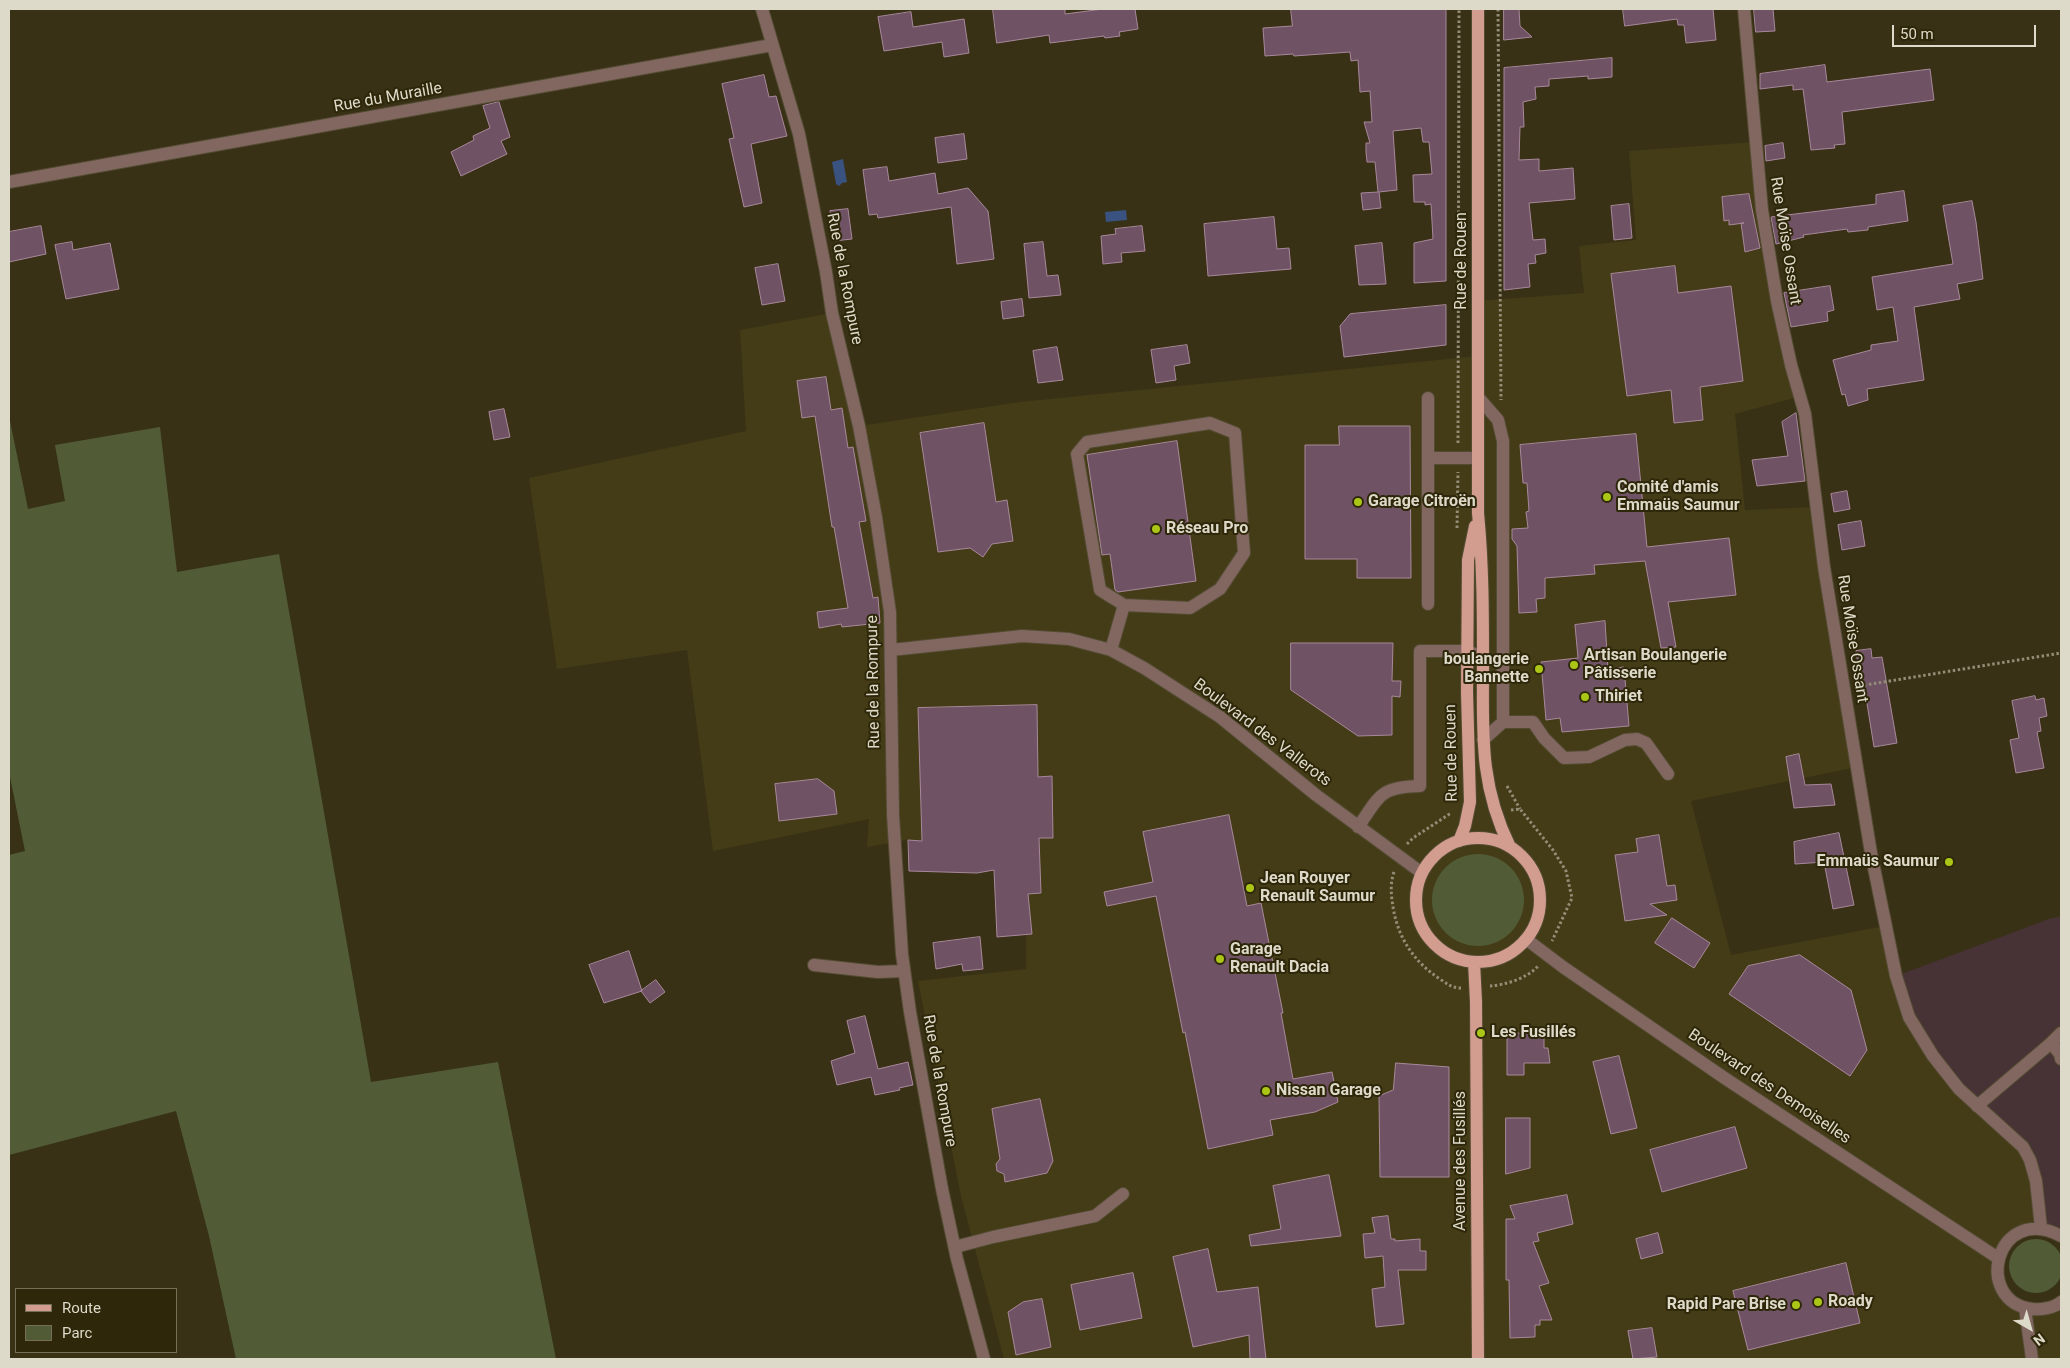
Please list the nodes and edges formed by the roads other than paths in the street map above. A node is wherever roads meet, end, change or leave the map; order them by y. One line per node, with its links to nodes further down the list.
1 (762, 9): 4 (street, Rue de la Rompure)
2 (1478, 9): 6 (main road, Rue de Rouen)
3 (1744, 9): 31 (street, Rue Moïse Ossant)
4 (772, 45): 5 (street, Rue du Muraille); 13 (street, Rue de la Rompure)
5 (9, 182)
6 (1478, 397): 9 (main road, Rue de Rouen); 17 (street)
7 (1428, 398): 8 (street)
8 (1428, 458): 9 (street); 11 (street)
9 (1478, 458): 10 (main road, Rue de Rouen)
10 (1478, 514): 15 (main road, Rue de Rouen); 16 (main road, Rue de Rouen)
11 (1428, 604)
12 (1124, 605): 12 (street); 14 (street)
13 (891, 650): 14 (street, Boulevard des Vallerots); 27 (street, Rue de la Rompure)
14 (1111, 650): 20 (street, Boulevard des Vallerots)
15 (1468, 651): 16 (street); 20 (street); 21 (main road, Rue de Rouen)
16 (1483, 657): 18 (main road, Rue de Rouen)
17 (1503, 722): 18 (street); 19 (street)
18 (1483, 740): 22 (main road, Rue de Rouen)
19 (1668, 774)
20 (1358, 827): 23 (street, Boulevard des Vallerots)
21 (1458, 841): 22 (main road); 23 (main road)
22 (1510, 847): 24 (main road)
23 (1422, 874): 25 (main road)
24 (1526, 940): 25 (main road); 36 (street, Boulevard des Demoiselles)
25 (1474, 962): 40 (main road, Avenue des Fusillés)
26 (814, 965): 27 (street)
27 (904, 971): 35 (street, Rue de la Rompure)
28 (2061, 1033): 29 (street)
29 (2051, 1043): 30 (street); 31 (street)
30 (2061, 1059)
31 (1978, 1106): 33 (street, Rue Moïse Ossant)
32 (1123, 1194): 35 (street)
33 (2041, 1228): 34 (street); 36 (street)
34 (2061, 1236)
35 (955, 1247): 39 (street, Rue de la Rompure)
36 (1998, 1258): 38 (street)
37 (2061, 1302): 38 (street)
38 (2025, 1308): 41 (street)
39 (984, 1359)
40 (1478, 1359)
41 (2032, 1359)

